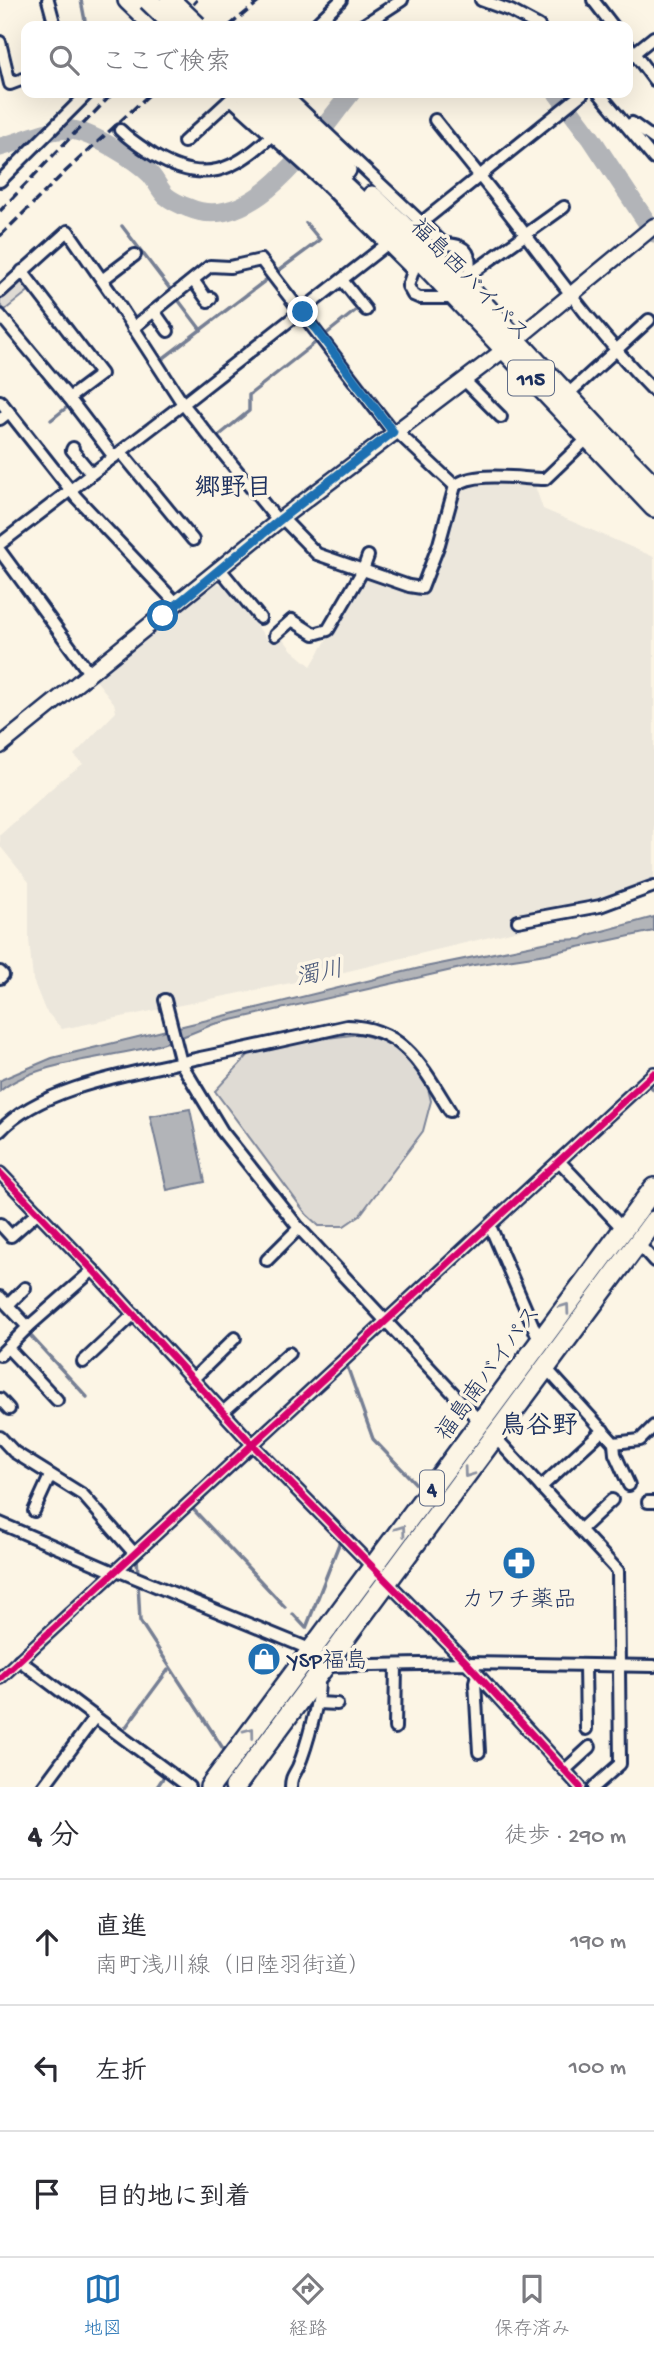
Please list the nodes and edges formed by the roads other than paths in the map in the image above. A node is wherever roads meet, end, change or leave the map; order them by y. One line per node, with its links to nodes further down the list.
1 (48, 0): 9 (street)
2 (128, 0): 10 (highway)
3 (148, 0): 11 (highway, bridge)
4 (170, 0): 12 (highway, bridge)
5 (341, 0): 13 (street)
6 (402, 0): 14 (street)
7 (481, 0): 15 (street)
8 (593, 0): 16 (street)
9 (54, 21)
10 (156, 21)
11 (158, 21)
12 (192, 21)
13 (319, 21)
14 (370, 21)
15 (530, 21)
16 (609, 21)
17 (654, 37): 19 (street)
18 (0, 43): 21 (street)
19 (633, 50)
20 (633, 56): 22 (street)
21 (21, 80)
22 (654, 80)
23 (83, 98): 39 (street)
24 (236, 98): 36 (street)
25 (240, 98): 34 (street)
26 (241, 98): 43 (highway, 福島西バイパス / 115)
27 (271, 98): 43 (highway, 福島西バイパス / 115)
28 (293, 98): 43 (street)
29 (577, 98): 38 (street)
30 (603, 98): 32 (street)
31 (435, 120): 38 (street)
32 (627, 127): 35 (street); 37 (street)
33 (120, 130): 34 (street)
34 (272, 135): 44 (street)
35 (654, 139)
36 (184, 142)
37 (654, 159)
38 (480, 176): 42 (street); 43 (street)
39 (0, 181)
40 (565, 207): 42 (street)
41 (654, 226): 54 (street)
42 (525, 233): 52 (street); 54 (street)
43 (416, 236): 52 (highway, 福島西バイパス / 115); 52 (street)
44 (387, 244): 51 (street); 52 (street)
45 (82, 251): 47 (street); 48 (street); 49 (street)
46 (135, 255): 49 (street)
47 (71, 260)
48 (22, 271): 53 (street); 70 (street)
49 (102, 280): 61 (street)
50 (193, 280): 55 (street); 57 (street); 58 (street)
51 (342, 280): 56 (street); 58 (street)
52 (464, 287): 63 (highway, 福島西バイパス / 115)
53 (0, 292)
54 (570, 296): 63 (street); 64 (street)
55 (211, 298)
56 (366, 310)
57 (154, 311): 61 (street); 62 (street)
58 (303, 312): 72 (street); 75 (street)
59 (0, 315): 70 (street)
60 (649, 320): 64 (street)
61 (133, 328): 72 (street)
62 (169, 331)
63 (510, 345): 66 (street); 69 (highway, 福島西バイパス / 115); 76 (highway, 福島西バイパス / 115)
64 (616, 352): 67 (street); 69 (street)
65 (654, 371): 67 (street)
66 (464, 380): 74 (street); 75 (street)
67 (644, 381): 68 (street)
68 (654, 391)
69 (566, 395): 76 (highway, 福島西バイパス / 115)
70 (69, 398): 78 (street)
71 (0, 401): 73 (street)
72 (183, 404): 78 (street); 83 (street)
73 (5, 416): 81 (street)
74 (501, 417)
75 (394, 431): 80 (street); 83 (street)
76 (593, 433): 80 (street); 82 (highway, 福島西バイパス / 115)
77 (74, 448): 79 (street)
78 (117, 455): 79 (street); 84 (street)
79 (91, 473): 81 (street)
80 (455, 486): 89 (street)
81 (70, 490): 85 (street); 90 (street)
82 (651, 490)
83 (280, 519): 88 (street); 89 (street)
84 (194, 540)
85 (0, 544)
86 (0, 551): 93 (street)
87 (368, 556): 89 (street)
88 (220, 569): 90 (street); 91 (street)
89 (363, 570): 92 (street)
90 (177, 604): 93 (street)
91 (260, 618)
92 (275, 635)
93 (90, 674): 94 (street)
94 (0, 746)
95 (654, 886): 96 (street)
96 (518, 921)
97 (0, 972): 98 (street)
98 (0, 978)
99 (165, 1000): 100 (street)
100 (179, 1058): 102 (street); 103 (street); 111 (street)
101 (654, 1073): 104 (street)
102 (450, 1111)
103 (0, 1131)
104 (559, 1162): 110 (street); 112 (street)
105 (0, 1173): 107 (street)
106 (654, 1188): 112 (highway, 福島南バイパス / 4)
107 (37, 1212): 109 (street); 115 (street)
108 (654, 1221): 112 (highway, 福島南バイパス / 4)
109 (0, 1224)
110 (490, 1226): 119 (street); 122 (street)
111 (299, 1228): 113 (street); 119 (street)
112 (631, 1236): 114 (street); 122 (highway, 福島南バイパス / 4, one-way to 112); 126 (highway, 福島南バイパス / 4)
113 (267, 1260)
114 (654, 1261)
115 (93, 1270): 118 (street); 120 (street)
116 (25, 1289): 117 (street)
117 (4, 1301): 120 (street)
118 (134, 1314): 125 (street); 127 (street)
119 (387, 1321): 132 (street); 138 (street)
120 (28, 1327): 123 (street)
121 (235, 1338): 127 (street)
122 (540, 1343): 132 (highway, 福島南バイパス / 4)
123 (4, 1351): 129 (street)
124 (289, 1353): 131 (street)
125 (83, 1362)
126 (545, 1368): 134 (street); 136 (highway, 福島南バイパス / 4)
127 (193, 1378): 131 (street)
128 (0, 1399): 130 (street)
129 (57, 1400)
130 (9, 1409)
131 (223, 1412): 138 (street)
132 (481, 1423): 147 (highway, 福島南バイパス / 4, one-way to 132)
133 (654, 1426): 137 (street)
134 (603, 1430): 137 (street); 141 (street)
135 (0, 1437): 139 (street)
136 (495, 1437): 141 (street); 149 (highway, 福島南バイパス / 4, one-way to 149)
137 (614, 1443): 140 (street)
138 (253, 1445): 146 (street); 147 (street)
139 (50, 1476): 143 (street); 146 (street)
140 (629, 1485)
141 (541, 1487): 145 (street)
142 (612, 1500): 145 (street)
143 (34, 1511)
144 (0, 1523): 148 (street)
145 (580, 1530): 155 (street)
146 (134, 1553): 148 (street)
147 (373, 1569): 149 (street); 150 (highway, 福島南バイパス / 4)
148 (115, 1571): 150 (street); 151 (street)
149 (387, 1584): 152 (street); 157 (highway, 福島南バイパス / 4)
150 (312, 1650): 171 (highway, 福島南バイパス / 4, one-way to 150)
151 (19, 1660): 159 (street); 162 (street)
152 (467, 1663): 153 (street); 154 (street); 158 (street)
153 (396, 1665): 157 (street); 163 (street)
154 (585, 1665): 155 (street); 164 (street)
155 (619, 1666): 156 (street); 174 (street)
156 (654, 1666)
157 (322, 1671): 160 (street); 168 (highway, 福島南バイパス / 4)
158 (477, 1675): 166 (street); 167 (street)
159 (0, 1678)
160 (317, 1703): 161 (street); 172 (street)
161 (337, 1704)
162 (95, 1717): 169 (street); 170 (street)
163 (395, 1728)
164 (586, 1729)
165 (590, 1746): 167 (street)
166 (479, 1752)
167 (565, 1770): 173 (street)
168 (242, 1784)
169 (43, 1787)
170 (189, 1787)
171 (209, 1787)
172 (291, 1787)
173 (580, 1787)
174 (594, 1787)

